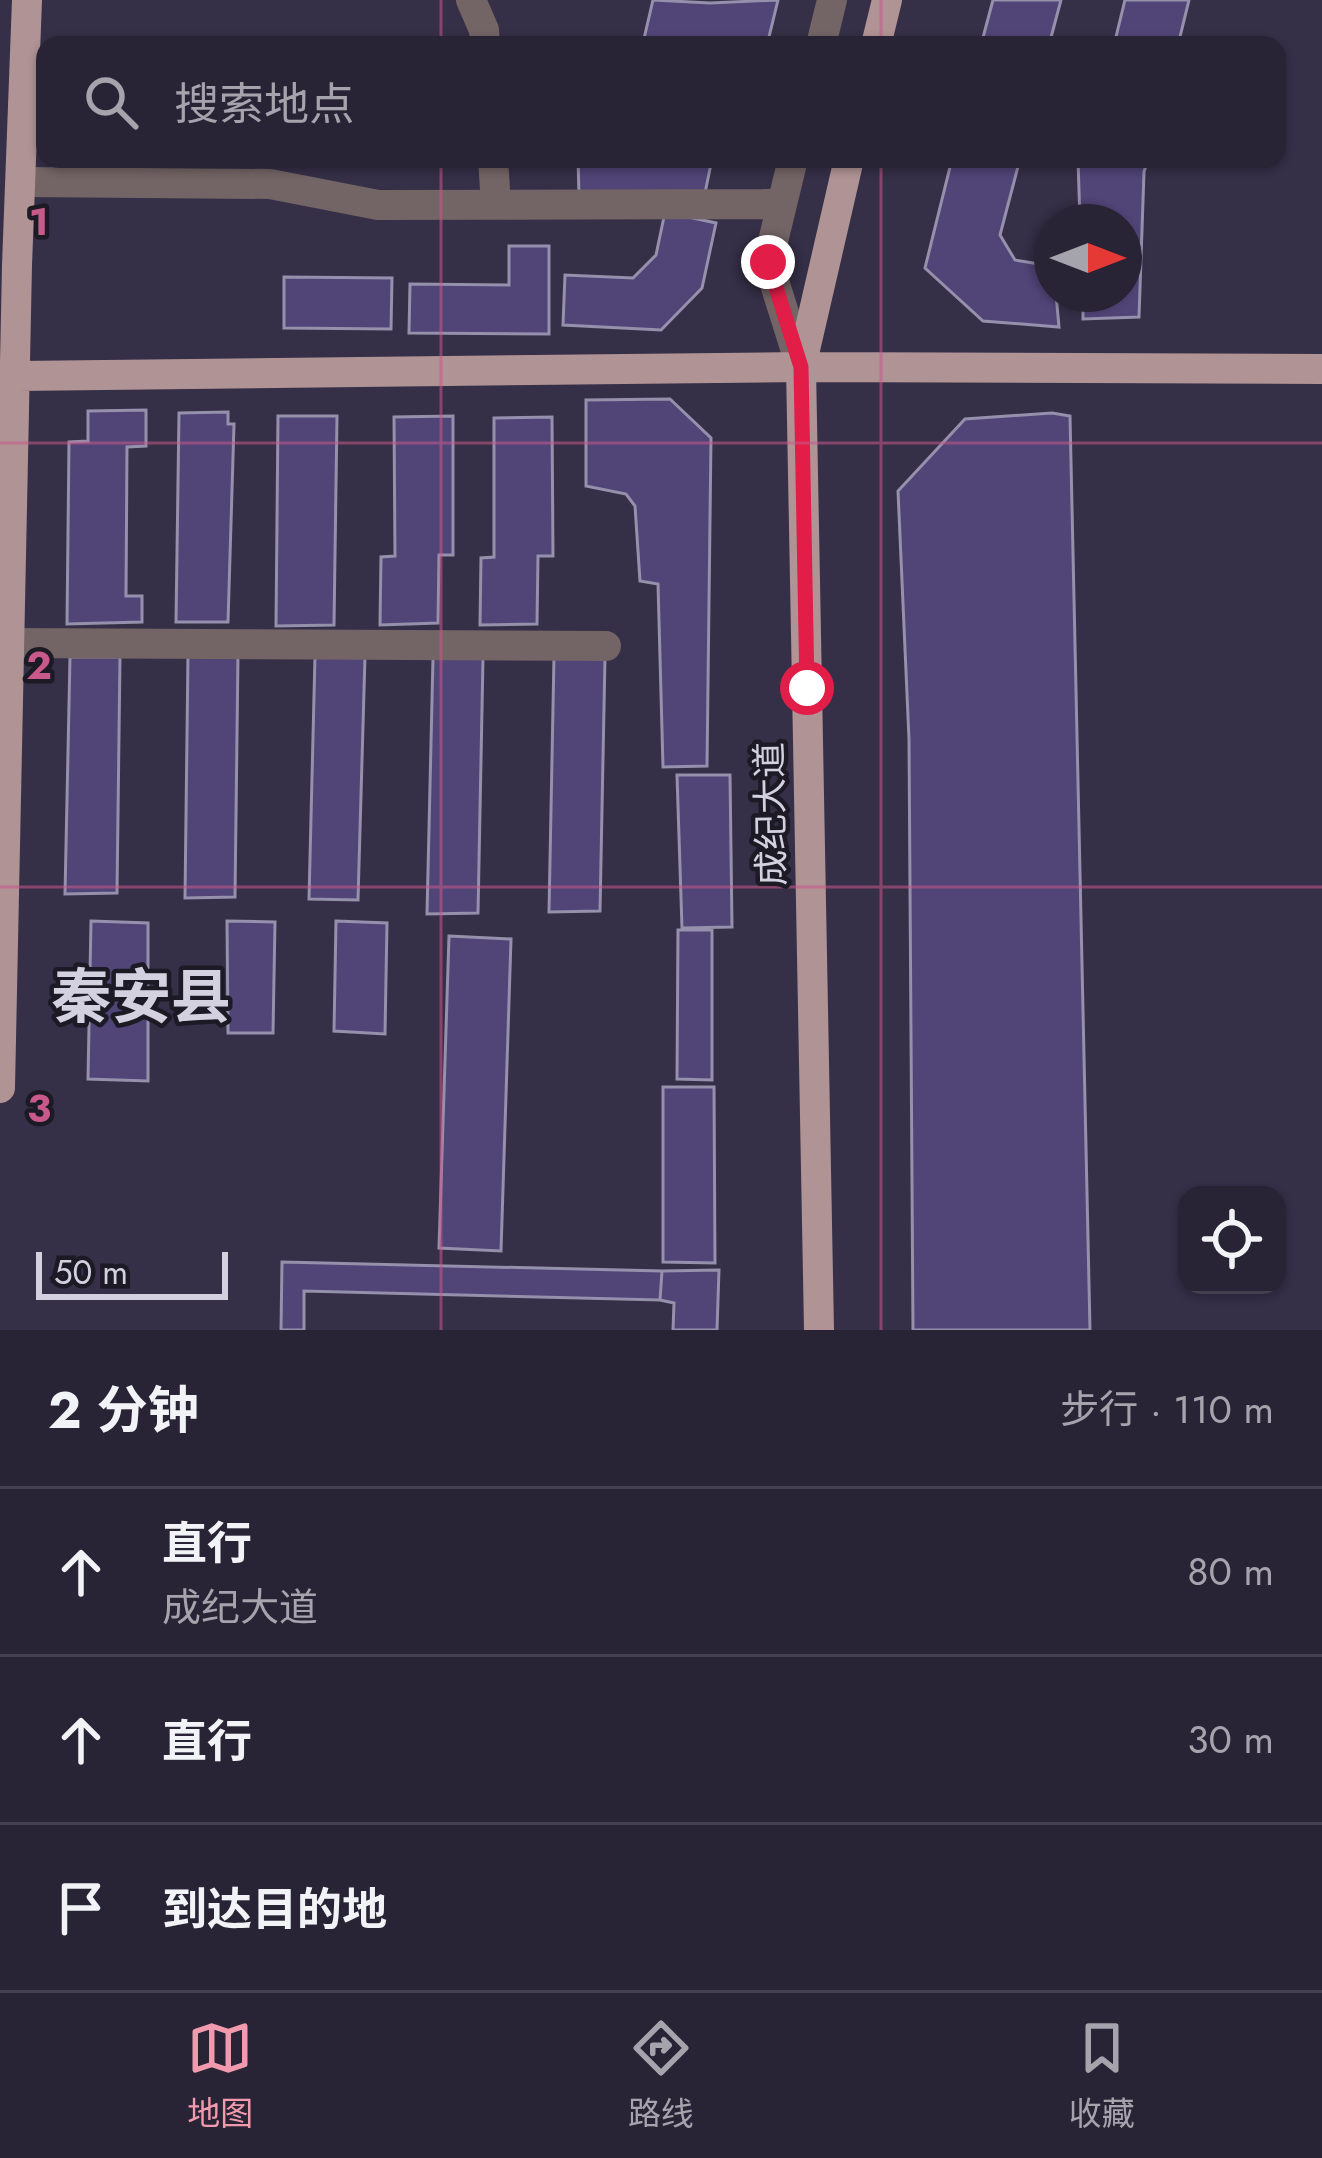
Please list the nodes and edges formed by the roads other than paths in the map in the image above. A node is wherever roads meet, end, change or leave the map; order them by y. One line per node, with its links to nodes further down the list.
1 (27, 0): 8 (main road)
2 (471, 0): 5 (street)
3 (832, 0): 6 (street)
4 (887, 0): 7 (main road)
5 (484, 36)
6 (823, 36)
7 (878, 36)
8 (36, 63): 9 (main road)
9 (13, 122): 13 (main road)
10 (494, 168): 14 (street)
11 (792, 168): 15 (street)
12 (847, 168): 17 (main road, 成纪大道)
13 (22, 182): 14 (street); 16 (main road)
14 (496, 204): 15 (street)
15 (782, 204): 17 (street)
16 (9, 265): 19 (main road)
17 (801, 367): 18 (main road); 19 (main road); 24 (main road, 成纪大道)
18 (1322, 370)
19 (9, 376): 20 (main road)
20 (10, 643): 21 (street); 22 (main road)
21 (606, 646)
22 (3, 808): 23 (main road)
23 (0, 1088)
24 (819, 1330)

